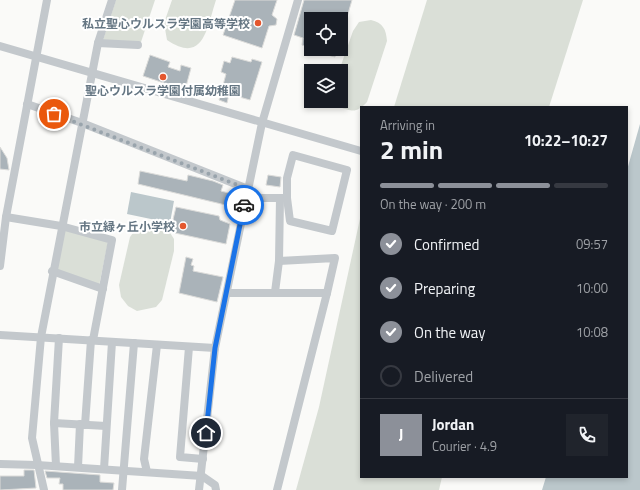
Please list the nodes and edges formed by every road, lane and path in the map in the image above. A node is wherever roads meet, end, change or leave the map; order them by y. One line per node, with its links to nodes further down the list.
1 (47, 0): 7 (street)
2 (112, 0): 4 (street)
3 (298, 0): 10 (street)
4 (98, 43): 5 (street); 8 (street)
5 (138, 45)
6 (0, 46): 7 (street)
7 (35, 57): 8 (street); 9 (street)
8 (92, 74): 10 (street); 11 (street)
9 (27, 104): 11 (street); 16 (street)
10 (262, 123): 12 (street); 13 (street)
11 (82, 124): 13 (street); 17 (street)
12 (360, 151)
13 (248, 189): 14 (street)
14 (246, 198): 15 (street); 23 (street)
15 (284, 198): 15 (street); 18 (street)
16 (6, 217): 17 (street); 19 (street)
17 (61, 226): 20 (street); 21 (street)
18 (279, 261): 22 (street); 24 (street)
19 (0, 266)
20 (52, 271): 21 (street); 26 (street)
21 (103, 289): 28 (street)
22 (275, 292): 23 (street); 24 (street)
23 (227, 294): 33 (street)
24 (327, 294): 50 (street)
25 (0, 335): 26 (street)
26 (41, 337): 27 (street); 39 (street)
27 (59, 338): 28 (street); 34 (street)
28 (92, 340): 29 (street); 35 (street)
29 (112, 342): 30 (street); 36 (street)
30 (134, 343): 31 (street); 43 (street)
31 (157, 345): 32 (street); 44 (street)
32 (189, 347): 33 (street); 37 (street)
33 (215, 348): 37 (street)
34 (54, 423): 35 (street); 40 (street)
35 (83, 424): 36 (street); 41 (street)
36 (106, 426): 42 (street)
37 (203, 459): 45 (street)
38 (0, 464): 39 (street)
39 (37, 465): 40 (street); 46 (street)
40 (56, 466): 41 (street)
41 (78, 467): 42 (street)
42 (104, 469): 43 (street)
43 (125, 470): 44 (street); 47 (street)
44 (147, 472): 45 (street)
45 (202, 476): 48 (street); 49 (street)
46 (44, 490)
47 (122, 490)
48 (199, 490)
49 (216, 490)
50 (277, 490)

